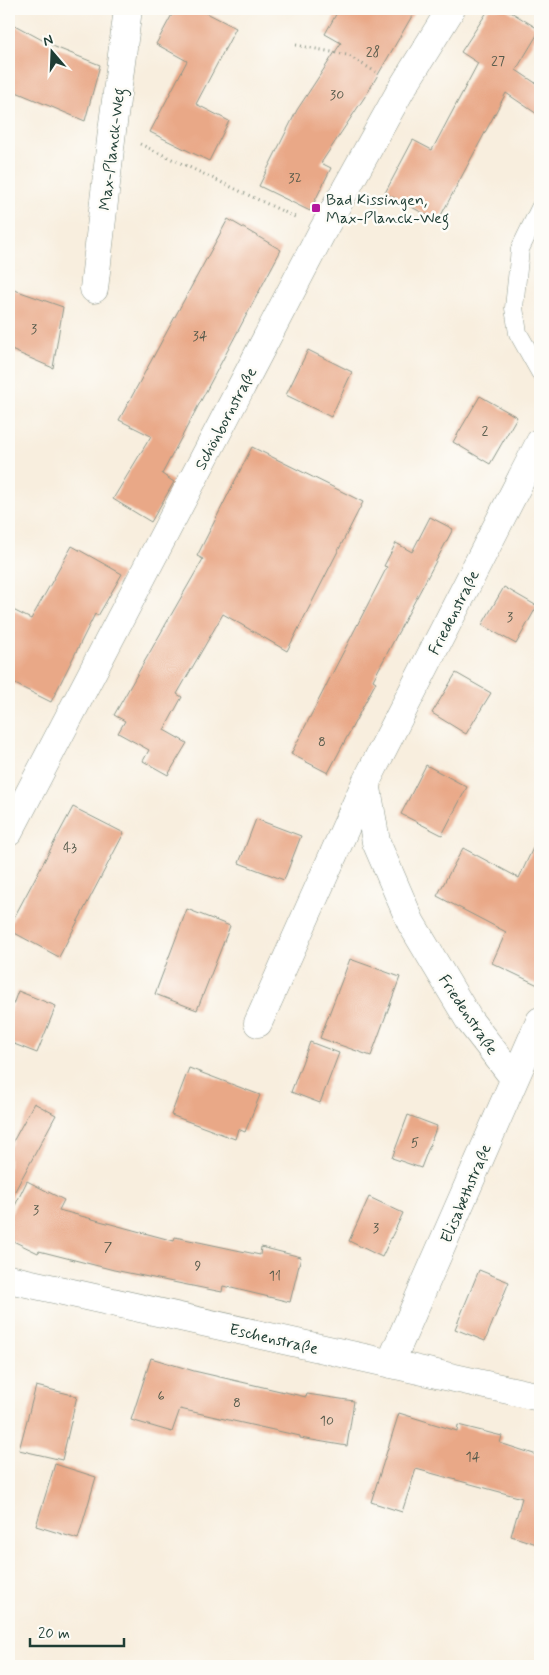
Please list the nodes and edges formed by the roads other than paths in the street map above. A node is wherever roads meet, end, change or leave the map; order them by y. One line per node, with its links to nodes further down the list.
1 (128, 9): 4 (street, Max-Planck-Weg)
2 (451, 9): 8 (street, Schönbornstraße)
3 (540, 208): 5 (lane)
4 (94, 289)
5 (540, 372)
6 (540, 442): 7 (street, Friedenstraße)
7 (366, 782): 10 (street, Friedenstraße); 11 (street, Friedenstraße)
8 (9, 832)
9 (540, 1021): 11 (street, Elisabethstraße)
10 (258, 1023)
11 (514, 1078): 13 (street, Elisabethstraße)
12 (9, 1279): 13 (street, Eschenstraße)
13 (390, 1364): 14 (street, Eschenstraße)
14 (540, 1397)

